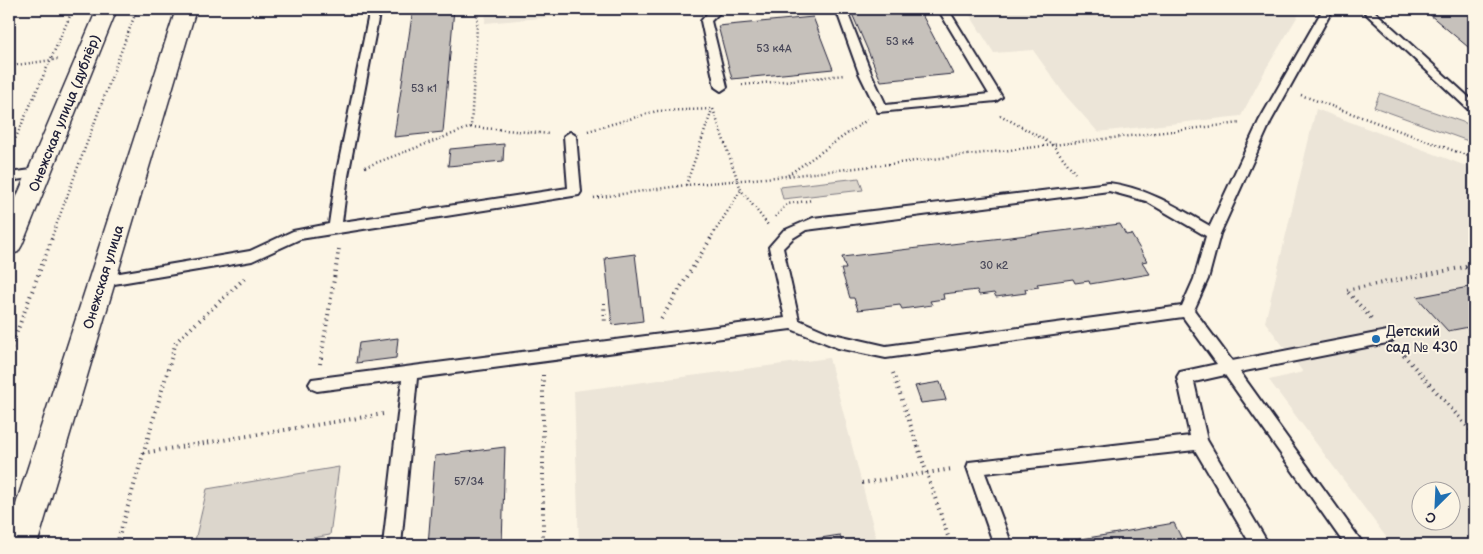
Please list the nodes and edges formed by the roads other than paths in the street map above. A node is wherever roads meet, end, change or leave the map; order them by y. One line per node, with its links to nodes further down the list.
1 (107, 9): 12 (main road, Онежская улица (дублёр))
2 (186, 9): 17 (main road, Онежская улица)
3 (375, 9): 14 (lane)
4 (718, 9): 9 (lane)
5 (841, 9): 6 (lane)
6 (943, 9)
7 (1328, 9): 15 (lane)
8 (1366, 9): 10 (lane)
9 (720, 87)
10 (1474, 108)
11 (570, 136): 14 (lane)
12 (39, 173): 13 (lane); 16 (main road, Онежская улица (дублёр))
13 (9, 177)
14 (336, 227): 17 (lane)
15 (1213, 234): 18 (lane); 19 (lane)
16 (9, 246)
17 (102, 281): 25 (main road, Онежская улица)
18 (1187, 312): 19 (lane); 21 (lane)
19 (793, 322): 22 (lane)
20 (1387, 337): 21 (lane)
21 (1227, 369): 24 (lane); 29 (lane)
22 (410, 373): 23 (lane); 26 (lane)
23 (317, 384)
24 (1199, 442): 27 (lane); 28 (lane)
25 (20, 545)
26 (392, 545)
27 (1003, 545)
28 (1260, 545)
29 (1355, 545)

